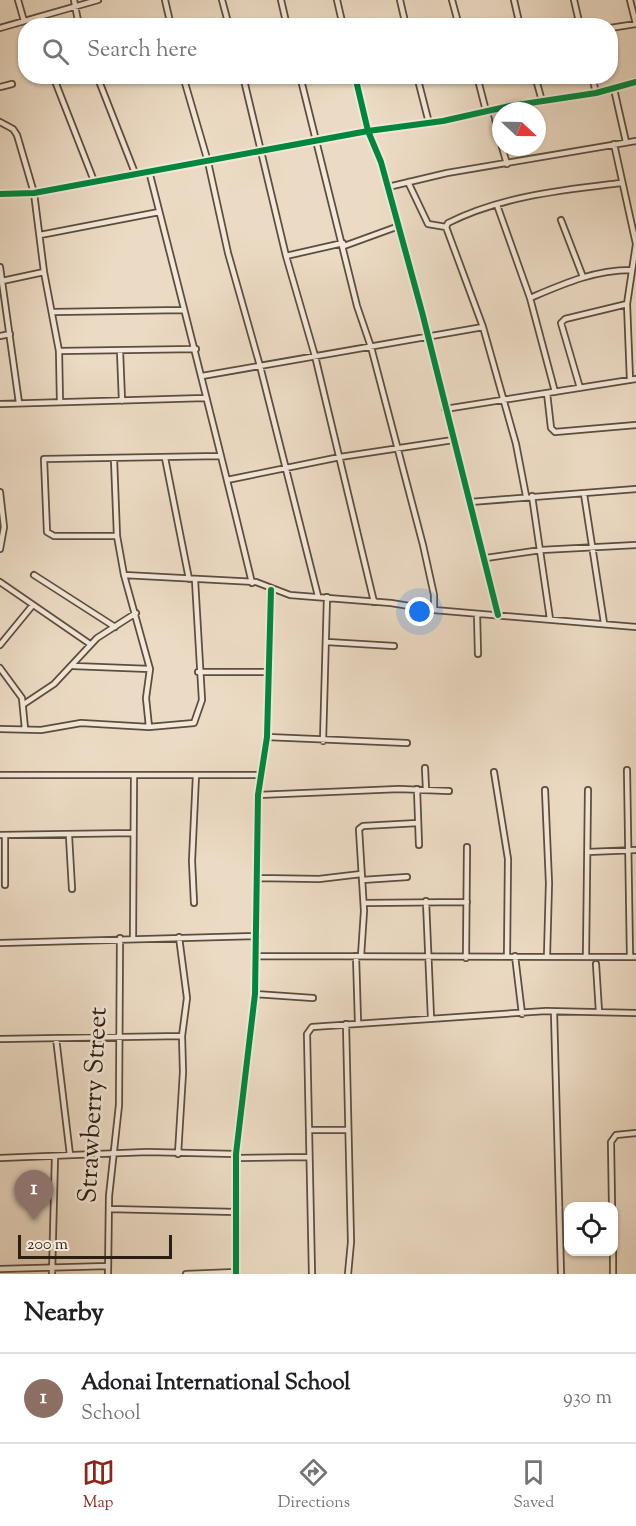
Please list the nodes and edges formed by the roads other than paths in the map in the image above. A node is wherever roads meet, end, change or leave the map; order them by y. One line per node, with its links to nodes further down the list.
1 (18, 0): 14 (street)
2 (74, 0): 13 (street)
3 (98, 0): 13 (street)
4 (165, 0): 17 (street)
5 (222, 0): 18 (street)
6 (281, 0): 19 (street)
7 (337, 0): 20 (street)
8 (400, 0): 21 (street)
9 (452, 0): 22 (street)
10 (514, 0): 23 (street)
11 (574, 0): 24 (street)
12 (630, 0): 26 (street)
13 (75, 7): 15 (street); 16 (street)
14 (27, 18)
15 (41, 18)
16 (78, 18)
17 (169, 18)
18 (227, 18)
19 (285, 18)
20 (342, 18)
21 (404, 18)
22 (457, 18)
23 (518, 18)
24 (578, 18)
25 (18, 24): 28 (street)
26 (636, 24): 27 (street)
27 (618, 27)
28 (0, 28)
29 (636, 82): 42 (street)
30 (12, 84): 41 (street)
31 (56, 84): 61 (street)
32 (100, 84): 60 (street)
33 (185, 84): 57 (street)
34 (245, 84): 55 (street)
35 (302, 84): 51 (street)
36 (357, 84): 50 (street)
37 (419, 84): 49 (street)
38 (479, 84): 47 (street)
39 (537, 84): 44 (street)
40 (594, 84): 43 (street)
41 (0, 87)
42 (614, 89): 43 (street); 53 (street)
43 (596, 93): 44 (street)
44 (542, 101): 45 (street)
45 (537, 102)
46 (492, 110): 47 (street)
47 (486, 111): 49 (street)
48 (0, 122): 65 (street)
49 (429, 123): 50 (street)
50 (368, 131): 51 (street); 64 (street)
51 (316, 140): 55 (street); 75 (street)
52 (636, 141): 53 (street)
53 (626, 142): 54 (street)
54 (614, 144): 58 (street); 63 (street)
55 (262, 151): 57 (street); 77 (street)
56 (505, 156): 58 (street)
57 (208, 162): 59 (street); 96 (street)
58 (507, 164): 62 (street)
59 (148, 171): 60 (street); 70 (street)
60 (135, 173): 61 (street)
61 (94, 181): 65 (street)
62 (408, 182): 64 (street); 73 (street)
63 (621, 183): 67 (street); 69 (street)
64 (388, 187): 72 (street)
65 (34, 193): 66 (street); 74 (street)
66 (0, 194)
67 (627, 198): 68 (street); 76 (street)
68 (636, 198)
69 (497, 204): 73 (street); 83 (street)
70 (159, 212): 74 (street); 85 (street)
71 (561, 220): 81 (street)
72 (399, 226): 75 (street); 90 (street)
73 (446, 227): 87 (street)
74 (39, 235): 80 (street)
75 (344, 245): 77 (street); 91 (street)
76 (636, 255): 79 (street)
77 (286, 256): 95 (street)
78 (0, 267): 82 (street)
79 (631, 270): 81 (street); 84 (street)
80 (44, 272): 82 (street); 86 (street)
81 (582, 277): 83 (street)
82 (2, 281): 88 (street)
83 (530, 298): 100 (street)
84 (627, 304): 98 (street); 99 (street)
85 (183, 310): 86 (street); 92 (street)
86 (53, 312): 93 (street)
87 (483, 327): 90 (street); 103 (street)
88 (10, 334): 89 (street); 106 (street)
89 (0, 336)
90 (428, 336): 91 (street); 108 (street)
91 (371, 347): 95 (street); 111 (street)
92 (196, 349): 94 (street); 97 (street)
93 (59, 351): 94 (street); 105 (street)
94 (120, 351): 104 (street)
95 (315, 356): 96 (street); 113 (street)
96 (260, 366): 97 (street); 116 (street)
97 (202, 376): 102 (street)
98 (633, 379): 99 (street)
99 (580, 388): 100 (street)
100 (555, 392): 101 (street)
101 (547, 393): 103 (street); 109 (street)
102 (205, 398): 104 (street); 112 (street)
103 (502, 400): 108 (street); 121 (street)
104 (122, 401): 105 (street)
105 (60, 402): 106 (street)
106 (19, 403): 107 (street)
107 (0, 404)
108 (445, 409): 110 (street)
109 (636, 425)
110 (453, 440): 111 (street); 123 (street)
111 (397, 447): 113 (street); 141 (street)
112 (220, 456): 114 (street); 117 (street)
113 (340, 457): 116 (street); 139 (street)
114 (165, 458): 115 (street); 133 (street)
115 (114, 459): 125 (street); 125 (street)
116 (284, 467): 117 (street); 137 (street)
117 (227, 480): 135 (street)
118 (636, 489): 120 (street)
119 (0, 492): 124 (street)
120 (584, 494): 122 (street); 127 (street)
121 (526, 496): 122 (street); 123 (street)
122 (532, 496): 129 (street)
123 (470, 502): 130 (street)
124 (1, 517): 128 (street)
125 (117, 536): 132 (street)
126 (636, 545): 127 (street)
127 (592, 548): 129 (street); 146 (street)
128 (0, 549)
129 (541, 550): 130 (street); 145 (street)
130 (486, 558): 144 (street)
131 (34, 575): 147 (street)
132 (124, 575): 133 (street); 142 (street)
133 (192, 580): 135 (street); 157 (street)
134 (0, 582): 140 (street)
135 (252, 583): 136 (street)
136 (271, 590): 137 (street); 158 (street)
137 (318, 596): 138 (street)
138 (327, 597): 139 (street); 149 (street)
139 (374, 602): 141 (street)
140 (32, 606): 150 (street); 151 (street)
141 (434, 610): 143 (street)
142 (136, 613): 147 (street); 156 (street)
143 (477, 614): 144 (street); 153 (street)
144 (498, 615): 145 (street)
145 (550, 619): 146 (street)
146 (604, 623): 148 (street)
147 (115, 627): 150 (street)
148 (636, 627)
149 (327, 642): 152 (street); 164 (street)
150 (90, 644): 154 (street)
151 (0, 645)
152 (394, 646)
153 (478, 654)
154 (73, 666): 156 (street); 159 (street)
155 (0, 668): 159 (street)
156 (150, 669): 160 (street)
157 (198, 672): 158 (street); 160 (street)
158 (269, 672): 163 (street)
159 (24, 704): 162 (street)
160 (149, 728): 162 (street)
161 (0, 729): 162 (street)
162 (25, 729)
163 (267, 737): 164 (street); 172 (street)
164 (323, 741): 165 (street)
165 (407, 743)
166 (425, 768): 174 (street)
167 (627, 770): 185 (street)
168 (494, 772): 204 (street)
169 (0, 775): 170 (street)
170 (134, 775): 171 (street); 180 (street)
171 (196, 775): 172 (street); 195 (street)
172 (259, 775): 178 (street)
173 (417, 789): 174 (street); 178 (street); 179 (street)
174 (426, 789): 177 (street)
175 (545, 790): 206 (street)
176 (588, 790): 187 (street)
177 (449, 791)
178 (258, 795): 189 (street)
179 (418, 823): 183 (street); 188 (street)
180 (133, 833): 182 (street); 200 (street)
181 (3, 835): 182 (street); 191 (street)
182 (69, 836): 192 (street)
183 (418, 845)
184 (468, 848): 194 (street)
185 (628, 850): 186 (street); 187 (street); 209 (street)
186 (636, 850)
187 (588, 852): 207 (street)
188 (362, 877): 189 (street); 190 (street); 196 (street)
189 (257, 878): 197 (street)
190 (407, 878)
191 (5, 885)
192 (72, 890)
193 (426, 901): 194 (street); 196 (street); 208 (street)
194 (467, 902): 211 (street)
195 (194, 903)
196 (364, 903): 203 (street)
197 (257, 936): 198 (street); 202 (street)
198 (179, 937): 200 (street); 222 (street)
199 (120, 938): 200 (street); 201 (street); 223 (street, Strawberry Street)
200 (133, 938)
201 (0, 943)
202 (257, 956): 203 (street); 213 (street)
203 (359, 956): 208 (street); 220 (street)
204 (507, 956): 205 (street); 211 (street)
205 (515, 956): 206 (street); 218 (street)
206 (547, 956): 207 (street)
207 (586, 956): 209 (street)
208 (428, 957): 211 (street); 219 (street)
209 (630, 957): 210 (street)
210 (636, 957)
211 (466, 958)
212 (596, 964): 216 (street)
213 (255, 994): 214 (street); 233 (street)
214 (313, 998)
215 (554, 1012): 216 (street); 218 (street); 249 (street)
216 (599, 1012): 217 (street)
217 (636, 1013)
218 (522, 1014): 219 (street)
219 (431, 1018): 220 (street)
220 (358, 1022): 221 (street)
221 (346, 1024): 226 (street); 227 (street)
222 (182, 1036): 223 (street); 230 (street)
223 (121, 1037): 224 (street); 229 (street, Strawberry Street)
224 (56, 1038): 225 (street); 231 (street)
225 (0, 1039)
226 (309, 1130): 227 (street); 234 (street)
227 (348, 1130): 248 (street)
228 (636, 1133): 236 (street)
229 (114, 1153): 230 (street); 231 (street); 237 (street, Strawberry Street)
230 (178, 1154): 233 (street)
231 (70, 1155): 232 (street)
232 (55, 1156): 235 (street); 241 (street)
233 (236, 1156): 234 (street); 238 (street)
234 (309, 1157): 247 (street)
235 (0, 1158)
236 (612, 1202)
237 (109, 1209): 238 (street); 240 (street, Strawberry Street)
238 (236, 1212): 243 (street)
239 (613, 1256): 250 (street)
240 (108, 1266): 241 (street); 245 (street, Strawberry Street)
241 (52, 1267): 242 (street); 244 (street)
242 (0, 1269)
243 (236, 1273): 246 (street)
244 (52, 1274)
245 (108, 1274)
246 (186, 1274)
247 (312, 1274)
248 (348, 1274)
249 (561, 1274)
250 (613, 1274)

